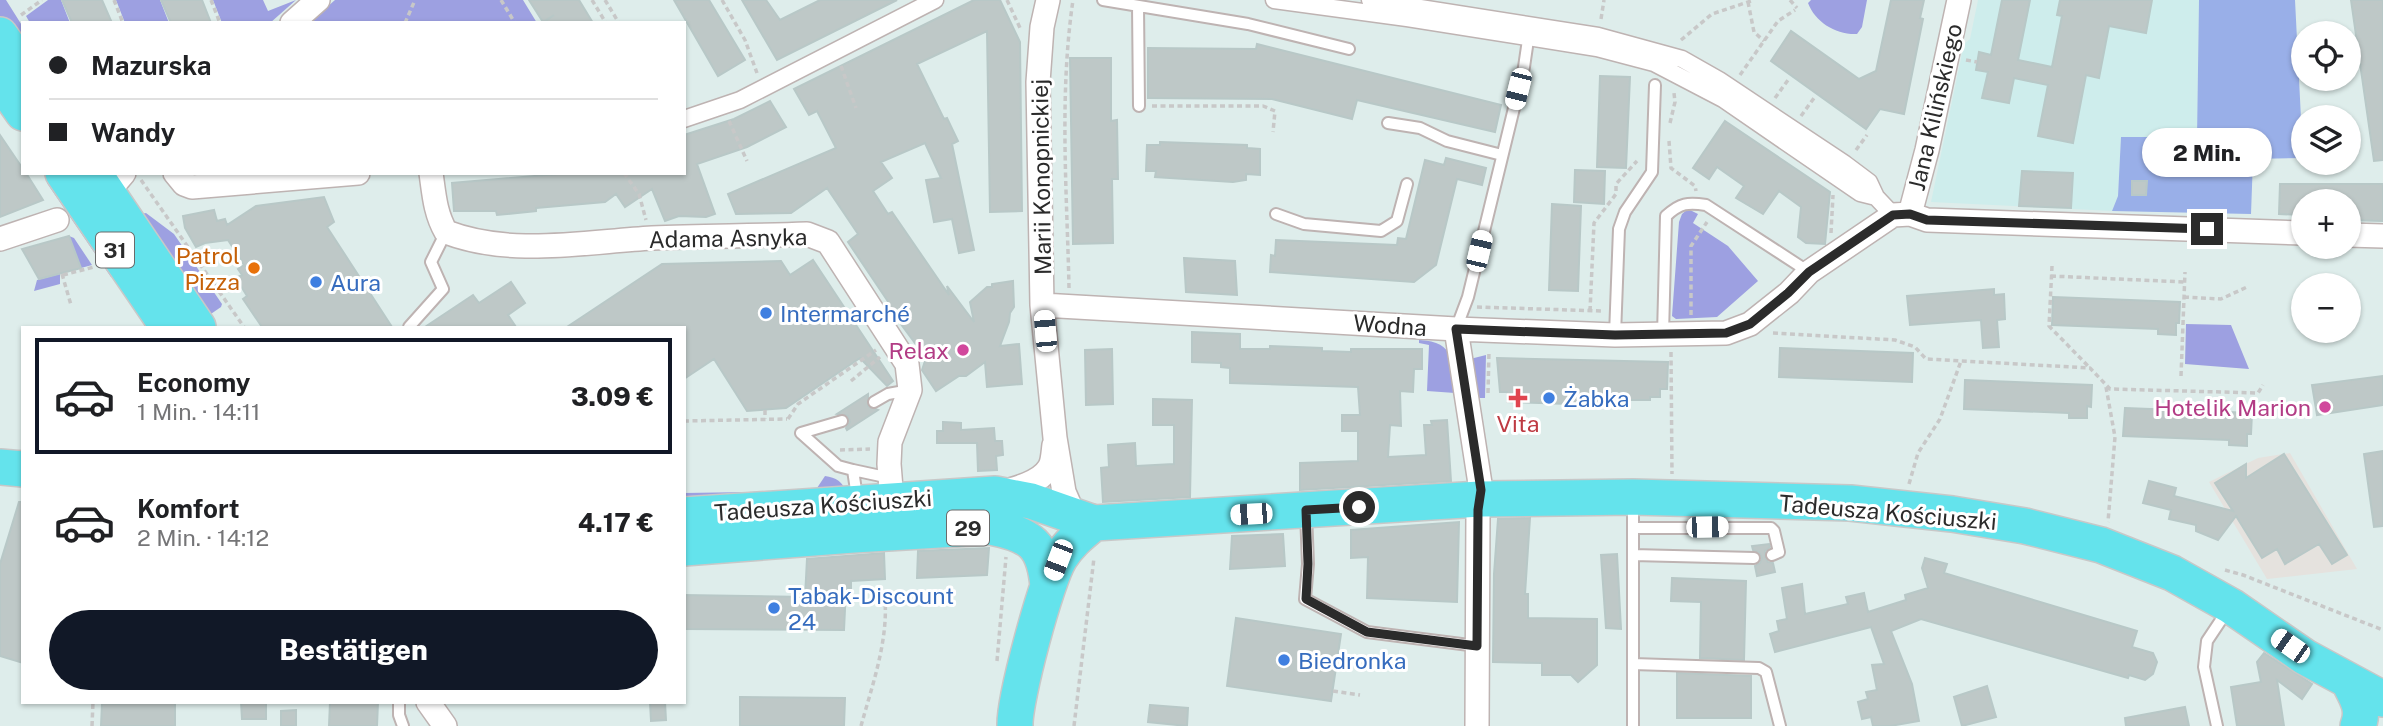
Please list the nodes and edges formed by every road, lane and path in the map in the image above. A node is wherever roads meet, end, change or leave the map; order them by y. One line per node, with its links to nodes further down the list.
1 (43, 0): 28 (path)
2 (114, 0): 21 (path)
3 (211, 0): 22 (path)
4 (318, 0): 23 (street)
5 (415, 0): 24 (path)
6 (501, 0): 25 (path)
7 (592, 0): 26 (path)
8 (605, 0): 27 (path)
9 (722, 0): 39 (path)
10 (935, 0): 32 (street)
11 (1048, 0): 83 (street, Marii Konopnickiej)
12 (1073, 0): 84 (path)
13 (1103, 0): 20 (lane)
14 (1274, 0): 29 (street)
15 (1370, 0): 29 (street)
16 (1754, 0): 19 (path)
17 (1790, 0): 30 (path)
18 (1959, 0): 65 (street, Jana Kilińskiego)
19 (1748, 2): 30 (path); 34 (path)
20 (1138, 6): 31 (lane); 41 (lane)
21 (122, 21)
22 (219, 21)
23 (294, 21)
24 (406, 21)
25 (514, 21)
26 (605, 21)
27 (618, 21)
28 (10, 25): 33 (main road)
29 (1529, 32): 34 (street); 50 (lane)
30 (1764, 41): 38 (path)
31 (1349, 49)
32 (834, 52): 39 (street); 42 (path)
33 (21, 61)
34 (1669, 62): 38 (street); 47 (path); 58 (street)
35 (0, 80): 43 (main road)
36 (1788, 80): 44 (path)
37 (1655, 85): 87 (lane)
38 (1730, 87): 44 (street)
39 (763, 88): 40 (street)
40 (722, 106): 45 (street); 52 (path)
41 (1143, 106): 48 (path)
42 (856, 108)
43 (21, 110)
44 (1766, 111): 61 (street)
45 (686, 118)
46 (1388, 123): 50 (lane)
47 (1669, 126)
48 (1273, 132)
49 (1669, 137): 62 (path)
50 (1502, 155): 85 (lane)
51 (1639, 156): 86 (path)
52 (747, 160)
53 (64, 175): 89 (main road, 31)
54 (177, 175): 55 (street)
55 (334, 175)
56 (431, 175): 67 (street)
57 (625, 175): 72 (path)
58 (1834, 176): 61 (street); 73 (path)
59 (116, 179): 90 (main road, 31); 91 (path)
60 (1408, 184): 64 (lane)
61 (1876, 197): 65 (street)
62 (1697, 204): 63 (lane); 96 (lane)
63 (1714, 210): 76 (lane); 96 (path)
64 (1276, 214)
65 (1901, 214): 68 (street); 73 (street, Wodna)
66 (57, 220): 71 (street)
67 (446, 232): 72 (street, Adama Asnyka); 92 (lane)
68 (2291, 233)
69 (2361, 235): 70 (street)
70 (2383, 236)
71 (0, 239)
72 (652, 239): 103 (street, Adama Asnyka)
73 (1843, 248): 76 (street, Wodna)
74 (98, 266): 82 (path)
75 (2052, 266): 78 (path)
76 (1809, 272): 96 (street, Wodna)
77 (2185, 272): 79 (path)
78 (2051, 276): 79 (path); 98 (path)
79 (2185, 282): 81 (path)
80 (2248, 287): 81 (path)
81 (2184, 298): 99 (path)
82 (71, 305)
83 (1042, 305): 84 (street, Wodna); 110 (street, Marii Konopnickiej)
84 (1069, 306): 93 (street, Wodna)
85 (1465, 306): 88 (path); 93 (lane)
86 (1590, 311): 87 (path); 88 (path)
87 (1616, 312): 95 (lane)
88 (1489, 318): 93 (street, Wodna); 95 (street, Wodna); 104 (path)
89 (167, 326)
90 (197, 326)
91 (243, 326)
92 (410, 326)
93 (1456, 329): 118 (street)
94 (1771, 333): 97 (path)
95 (1615, 335): 96 (street, Wodna)
96 (1675, 335): 114 (path)
97 (1961, 361): 98 (path); 116 (path)
98 (2090, 368): 101 (path)
99 (2182, 376)
100 (851, 381): 107 (path)
101 (2106, 385): 102 (path); 123 (path)
102 (2263, 385)
103 (910, 390): 105 (lane); 115 (street)
104 (1488, 401)
105 (874, 402)
106 (765, 410): 107 (path)
107 (765, 419): 108 (path)
108 (686, 421)
109 (842, 421): 111 (lane)
110 (1055, 438): 117 (street, Marii Konopnickiej); 124 (street, Marii Konopnickiej)
111 (820, 450): 115 (path); 119 (lane)
112 (0, 467): 113 (main road)
113 (21, 469)
114 (1672, 479)
115 (890, 481): 117 (main road, Tadeusza Kościuszki / 29); 119 (main road, Tadeusza Kościuszki / 29)
116 (1907, 490)
117 (995, 494): 124 (main road, Tadeusza Kościuszki / 29)
118 (1480, 499): 120 (main road, Tadeusza Kościuszki / 29); 121 (main road, Tadeusza Kościuszki / 29); 133 (street)
119 (855, 509): 122 (main road, Tadeusza Kościuszki / 29); 125 (main road, Tadeusza Kościuszki / 29); 130 (main road, Tadeusza Kościuszki / 29)
120 (1306, 510): 124 (main road, Tadeusza Kościuszki / 29); 133 (lane)
121 (1633, 512): 127 (lane); 128 (lane); 132 (main road, Tadeusza Kościuszki / 29)
122 (686, 515)
123 (2107, 529)
124 (1087, 531): 130 (main road); 148 (path)
125 (686, 548)
126 (1006, 549): 135 (path)
127 (1633, 555): 129 (lane); 134 (lane)
128 (1772, 555)
129 (1754, 558)
130 (1048, 586): 147 (main road)
131 (885, 600): 146 (path)
132 (2231, 606): 136 (main road, Tadeusza Kościuszki / 29); 152 (lane)
133 (1477, 646): 149 (street)
134 (1633, 664): 150 (lane); 151 (lane)
135 (997, 672)
136 (2348, 682): 139 (main road, Tadeusza Kościuszki / 29); 153 (main road)
137 (1333, 691): 138 (path)
138 (1360, 695)
139 (2383, 699)
140 (93, 704): 143 (path)
141 (399, 704): 144 (lane)
142 (429, 704): 145 (street)
143 (92, 726)
144 (403, 726)
145 (445, 726)
146 (861, 726)
147 (1015, 726)
148 (1074, 726)
149 (1477, 726)
150 (1633, 726)
151 (1780, 726)
152 (2217, 726)
153 (2358, 726)

